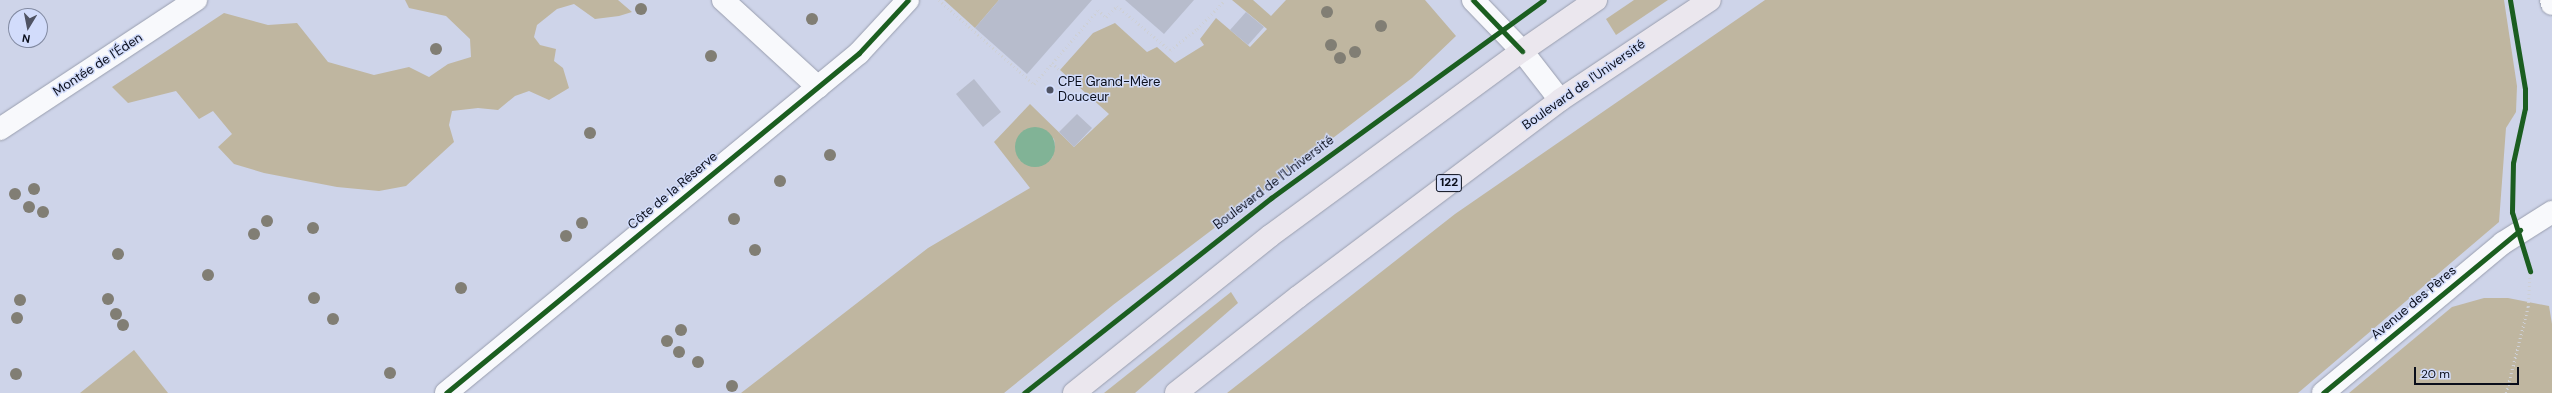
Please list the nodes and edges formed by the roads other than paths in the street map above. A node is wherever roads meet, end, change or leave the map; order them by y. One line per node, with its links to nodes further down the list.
1 (196, 0): 12 (street, Montée de l'Éden)
2 (723, 0): 10 (street)
3 (908, 0): 10 (street, Côte de la Réserve)
4 (1473, 0): 9 (street)
5 (1596, 0): 9 (main road)
6 (1710, 0): 11 (main road, Boulevard de l'Université / 122)
7 (2551, 0): 8 (street)
8 (2552, 4)
9 (1522, 51): 11 (street); 15 (main road)
10 (818, 87): 14 (street, Côte de la Réserve)
11 (1560, 100): 16 (main road, Boulevard de l'Université / 122)
12 (0, 129)
13 (2552, 212): 17 (street, Avenue des Pères)
14 (446, 393)
15 (1074, 393)
16 (1176, 393)
17 (2323, 393)

